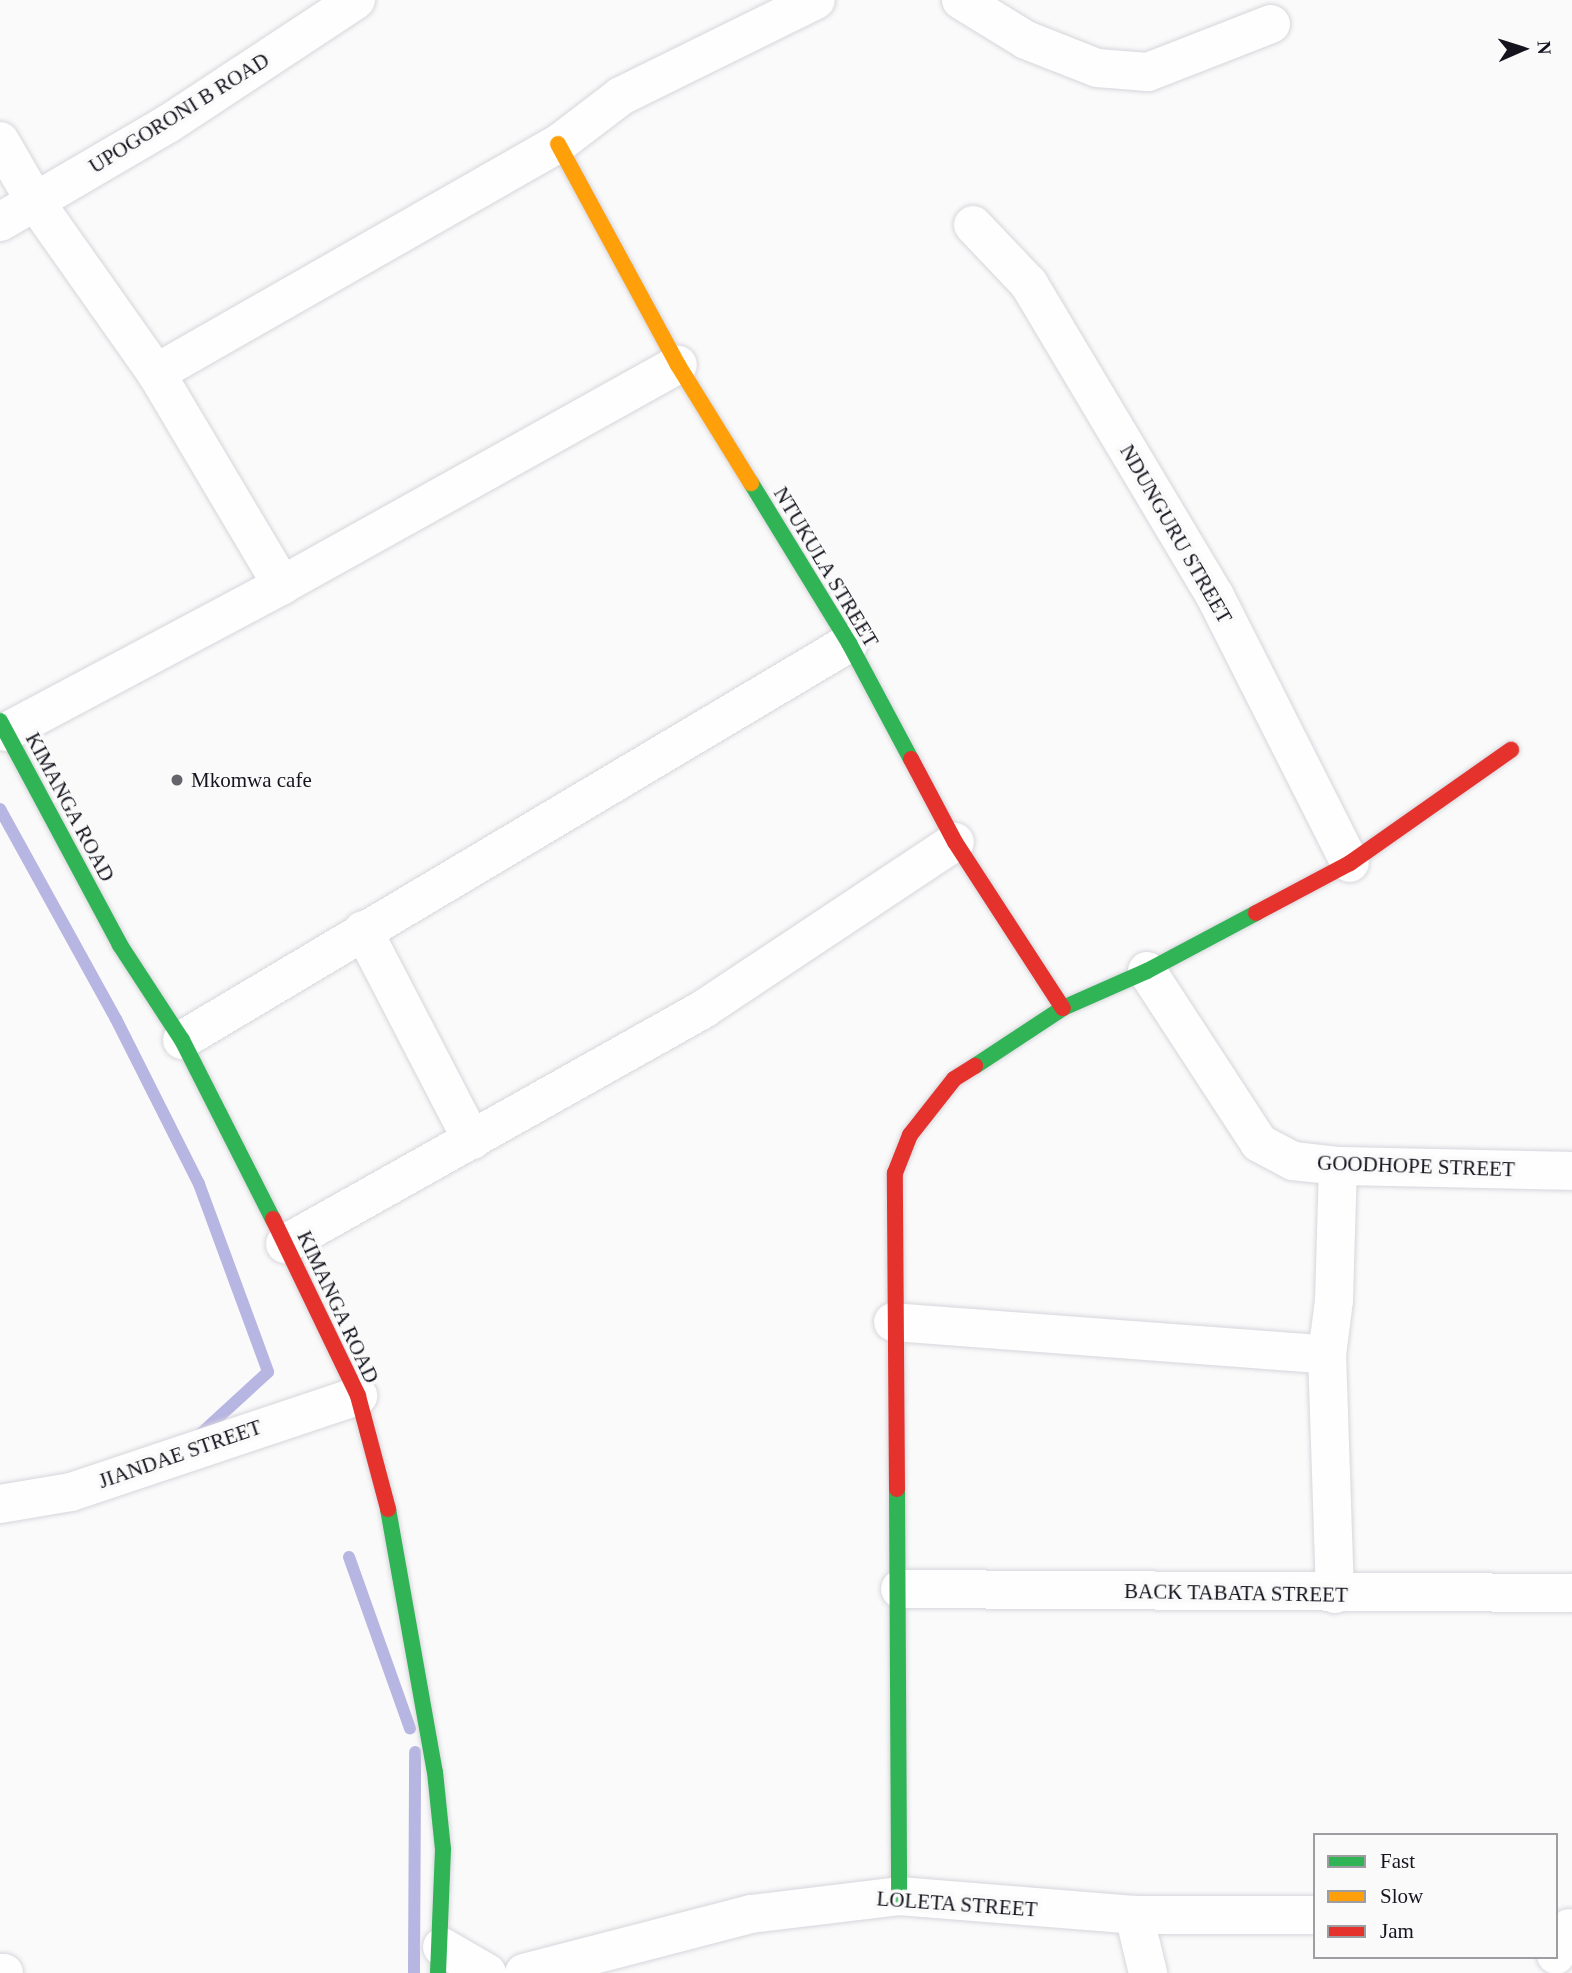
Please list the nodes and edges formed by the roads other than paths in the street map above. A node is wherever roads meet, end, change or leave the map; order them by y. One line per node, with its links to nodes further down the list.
1 (816, 0): 6 (street)
2 (961, 0): 4 (street)
3 (342, 4): 7 (street, UPOGORONI B ROAD)
4 (1271, 24)
5 (0, 141): 7 (street)
6 (558, 144): 10 (street, NTUKULA STREET); 11 (street)
7 (34, 200): 8 (street, UPOGORONI B ROAD); 11 (street)
8 (0, 222)
9 (973, 225): 17 (street, NDUNGURU STREET)
10 (678, 365): 12 (street); 13 (street, NTUKULA STREET)
11 (156, 373): 12 (street)
12 (282, 585): 14 (street)
13 (849, 643): 16 (street, NTUKULA STREET); 18 (street)
14 (3, 726): 21 (street, KIMANGA ROAD)
15 (1511, 750): 17 (street)
16 (955, 842): 20 (street, NTUKULA STREET); 22 (street)
17 (1350, 863): 19 (street)
18 (363, 930): 21 (street); 22 (street)
19 (1147, 971): 20 (street); 23 (street, GOODHOPE STREET)
20 (1063, 1009): 26 (street)
21 (182, 1040): 25 (street, KIMANGA ROAD)
22 (472, 1140): 25 (street)
23 (1338, 1166): 24 (street, GOODHOPE STREET); 27 (street)
24 (1572, 1171)
25 (285, 1244): 28 (street, KIMANGA ROAD)
26 (893, 1322): 27 (street); 30 (street)
27 (1327, 1355): 32 (street)
28 (358, 1396): 29 (street, JIANDAE STREET); 36 (street, KIMANGA ROAD)
29 (0, 1504)
30 (900, 1589): 32 (street, BACK TABATA STREET); 33 (street)
31 (1572, 1593): 32 (street, BACK TABATA STREET)
32 (1335, 1594)
33 (899, 1896): 34 (street, LOLETA STREET); 38 (street, LOLETA STREET)
34 (1133, 1915): 35 (street, LOLETA STREET); 39 (street)
35 (1313, 1915)
36 (440, 1960): 37 (street)
37 (487, 1973)
38 (524, 1973)
39 (1148, 1973)

